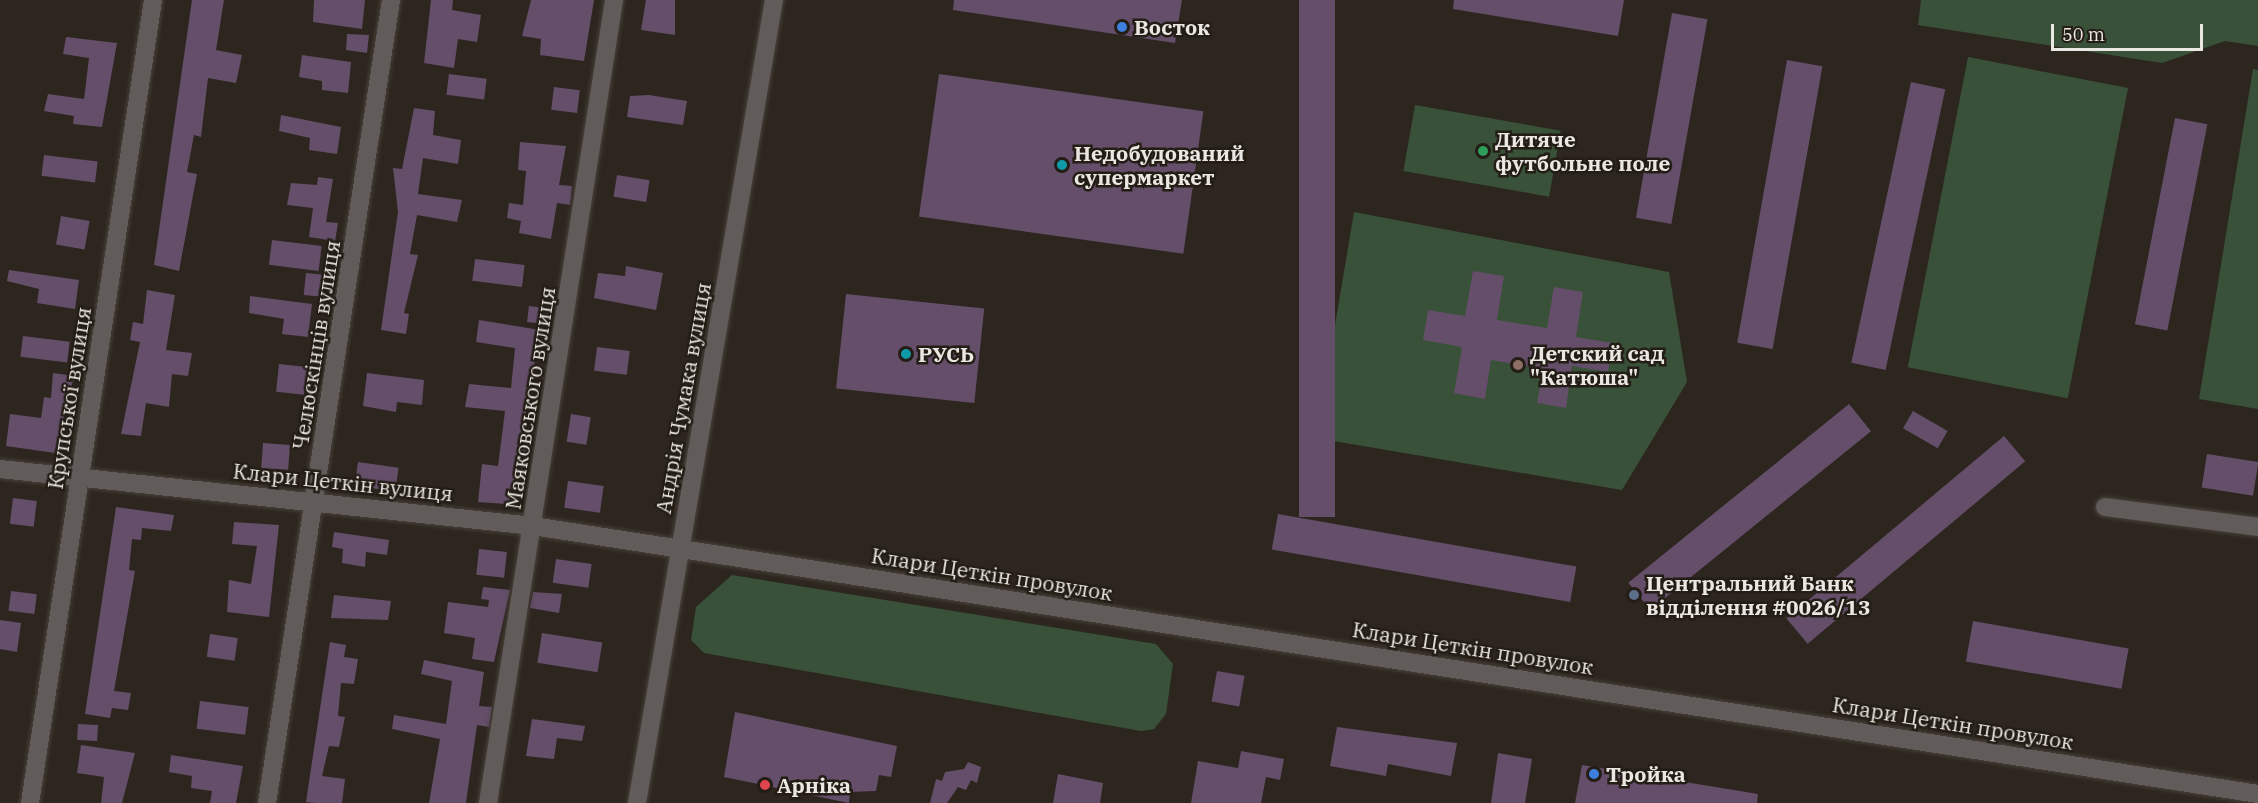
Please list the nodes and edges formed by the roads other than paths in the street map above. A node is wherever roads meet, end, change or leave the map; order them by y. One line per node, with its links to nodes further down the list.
1 (153, 0): 6 (street, Крупської вулиця)
2 (391, 0): 7 (street, Челюскінців вулиця)
3 (614, 0): 9 (street, Маяковського вулиця)
4 (774, 0): 11 (street, Андрія Чумака вулиця)
5 (0, 469): 6 (street, Клари Цеткін вулиця)
6 (80, 475): 7 (street, Клари Цеткін вулиця); 13 (street, Крупської вулиця)
7 (314, 502): 9 (street, Клари Цеткін вулиця); 14 (street, Челюскінців вулиця)
8 (2105, 507): 10 (street)
9 (533, 526): 11 (street, Клари Цеткін вулиця); 15 (street, Маяковського вулиця)
10 (2258, 527)
11 (680, 548): 12 (street, Клари Цеткін провулок); 16 (street, Андрія Чумака вулиця)
12 (2258, 794)
13 (30, 803)
14 (267, 803)
15 (488, 803)
16 (637, 803)

